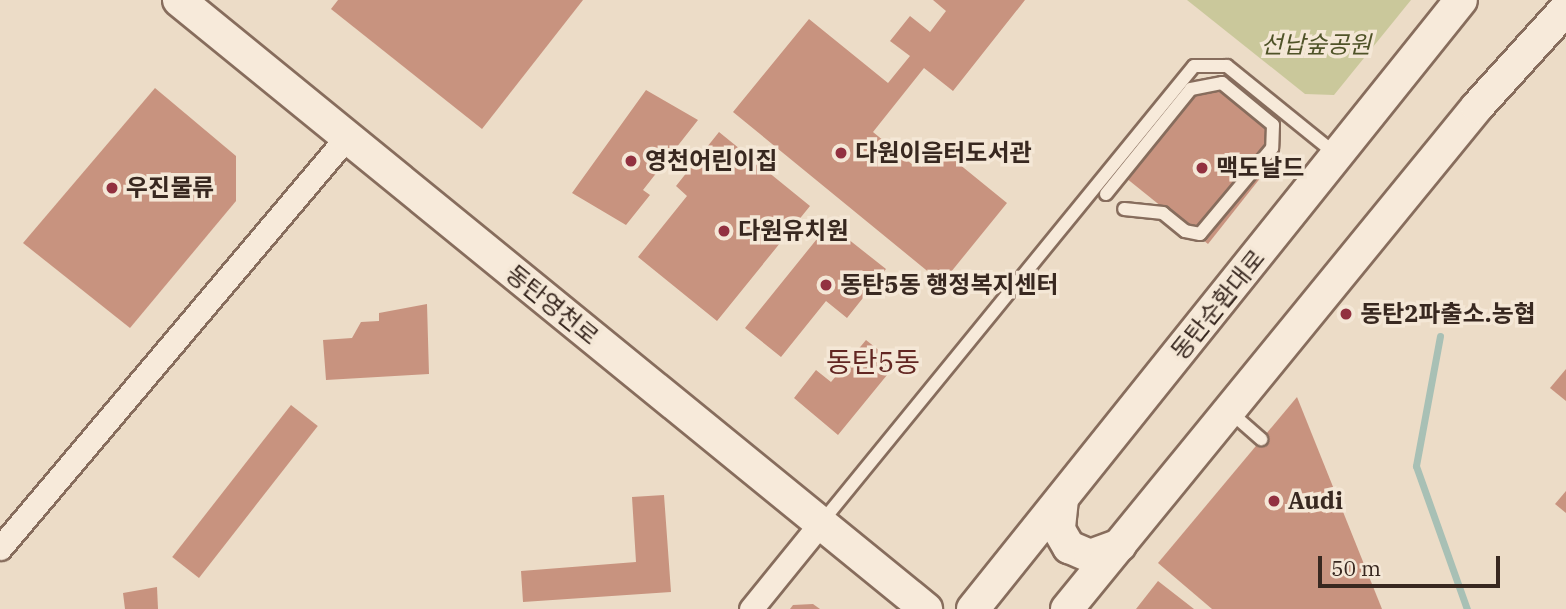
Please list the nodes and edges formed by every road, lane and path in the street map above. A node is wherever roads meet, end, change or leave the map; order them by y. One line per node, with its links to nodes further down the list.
1 (179, 0): 4 (street, 동탄영천로)
2 (1461, 0): 5 (street, 동탄순환대로)
3 (1566, 9): 8 (street)
4 (347, 137): 11 (street, 동탄영천로); 13 (street)
5 (1337, 155): 10 (street, 동탄순환대로); 11 (lane)
6 (1105, 194): 7 (lane)
7 (1125, 209)
8 (1228, 411): 9 (lane); 12 (street)
9 (1261, 439)
10 (1062, 499): 12 (street); 16 (street, 동탄순환대로)
11 (821, 523): 14 (street); 15 (street, 동탄영천로)
12 (1120, 545): 17 (street)
13 (0, 548)
14 (751, 609)
15 (926, 609)
16 (973, 609)
17 (1067, 609)

